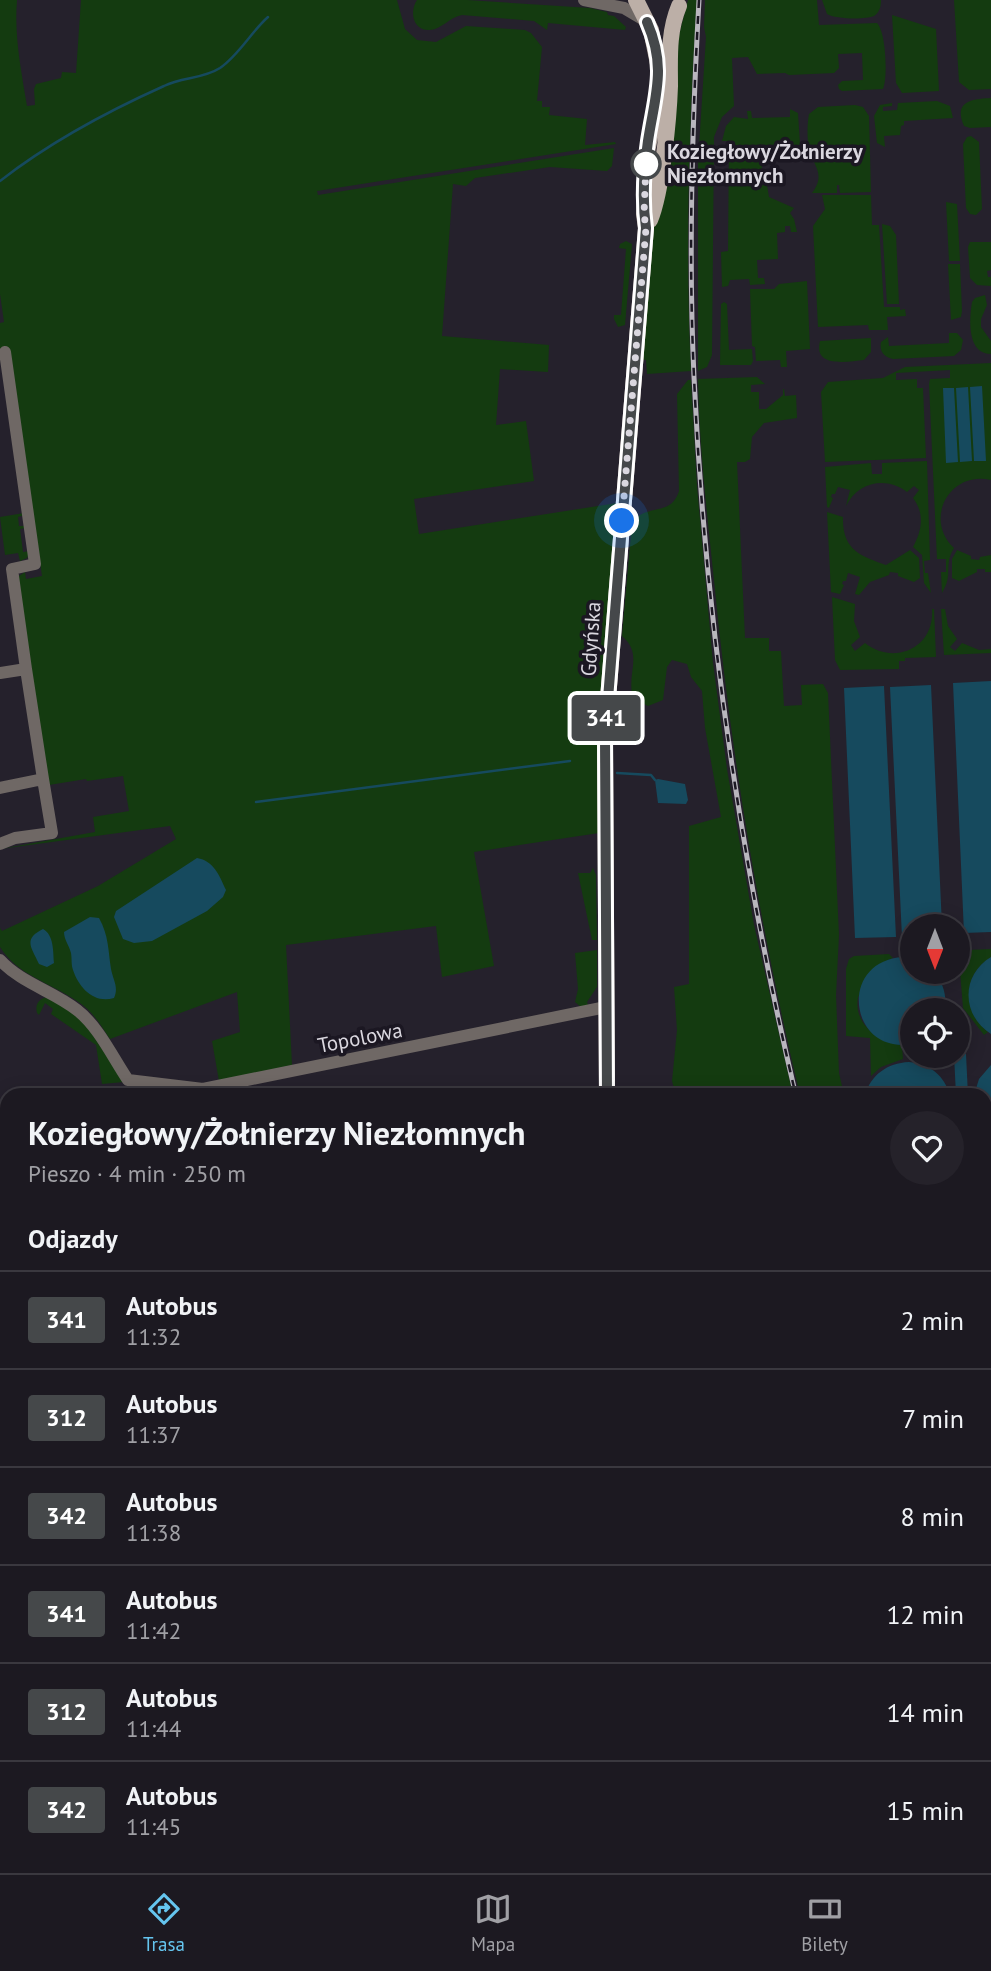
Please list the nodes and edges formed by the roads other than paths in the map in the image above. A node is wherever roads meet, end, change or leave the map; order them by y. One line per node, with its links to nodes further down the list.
1 (584, 0): 4 (street)
2 (636, 0): 4 (main road, Gdyńska)
3 (679, 3): 4 (main road); 5 (main road, Gdyńska)
4 (647, 22): 5 (main road, Gdyńska)
5 (646, 228): 13 (main road, Gdyńska)
6 (5, 352): 7 (street)
7 (26, 669): 8 (street); 9 (street)
8 (0, 673)
9 (43, 779): 10 (street); 11 (street)
10 (0, 788)
11 (0, 844)
12 (0, 960): 14 (street)
13 (606, 1007): 15 (street, Topolowa); 16 (main road, Gdyńska)
14 (133, 1088)
15 (208, 1088)
16 (607, 1088)

